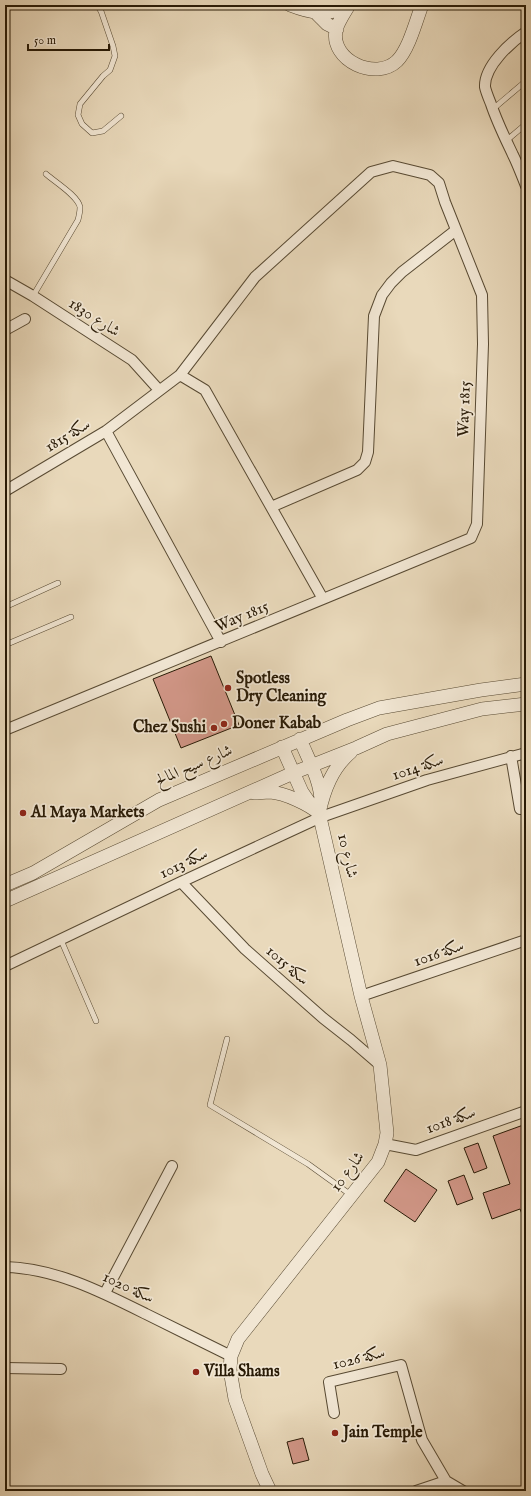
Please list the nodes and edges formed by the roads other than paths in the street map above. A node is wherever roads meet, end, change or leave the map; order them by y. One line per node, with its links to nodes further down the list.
1 (97, 5): 11 (lane)
2 (290, 5): 6 (street)
3 (346, 5): 6 (street)
4 (349, 5): 7 (street)
5 (422, 5): 7 (street)
6 (315, 12): 7 (street)
7 (336, 29)
8 (526, 32): 10 (street)
9 (526, 81): 10 (lane)
10 (493, 109): 13 (street)
11 (122, 116)
12 (526, 124): 13 (lane)
13 (506, 141): 14 (street)
14 (514, 156): 15 (street); 17 (street)
15 (526, 168)
16 (46, 174): 20 (lane)
17 (526, 186)
18 (456, 230): 23 (street, Way 1815); 28 (street); 30 (street, Way 1815)
19 (5, 280): 20 (street, 1830 شارع)
20 (33, 296): 24 (street, 1830 شارع)
21 (24, 319): 22 (street)
22 (5, 330)
23 (180, 375): 24 (street, Way 1815); 28 (street)
24 (159, 390): 25 (street, Way 1815)
25 (142, 403): 26 (street, سكة 1815)
26 (106, 431): 27 (street, سكة 1815); 33 (street)
27 (5, 491)
28 (271, 507): 30 (street)
29 (58, 583): 31 (lane)
30 (323, 599): 33 (street, Way 1815)
31 (5, 607)
32 (71, 617): 34 (lane)
33 (221, 642): 37 (street, Way 1815)
34 (5, 645)
35 (524, 682): 38 (street, شارع سيح المالح)
36 (526, 704): 40 (street)
37 (5, 730)
38 (300, 740): 39 (street, شارع سيح المالح); 43 (street, شارع 10)
39 (282, 747): 44 (street); 49 (street, شارع سيح المالح)
40 (356, 748): 43 (street); 47 (street)
41 (526, 753): 42 (street, سكة 1014)
42 (511, 756): 46 (street); 47 (street, سكة 1014)
43 (311, 765): 44 (street); 47 (street, شارع 10)
44 (293, 773): 45 (street); 47 (street)
45 (245, 794): 47 (street); 50 (street)
46 (520, 809)
47 (319, 811): 48 (street, سكة 1013); 54 (street, شارع 10)
48 (181, 882): 51 (street, سكة 1013); 57 (street, سكة 1015)
49 (5, 884)
50 (5, 901)
51 (61, 940): 53 (street, سكة 1013); 55 (lane)
52 (526, 940): 54 (street, سكة 1016)
53 (5, 966)
54 (361, 996): 57 (street, شارع 10)
55 (96, 1021)
56 (227, 1039): 61 (lane)
57 (380, 1065): 59 (street, شارع 10)
58 (526, 1111): 59 (street, سكة 1018)
59 (385, 1144): 61 (street, شارع 10)
60 (172, 1166): 63 (street)
61 (351, 1196): 64 (street, شارع 10)
62 (5, 1267): 63 (street, سكة 1020)
63 (105, 1293): 64 (street, سكة 1020)
64 (231, 1356): 69 (street, شارع 10)
65 (5, 1368): 66 (street)
66 (61, 1369)
67 (334, 1413): 68 (street, سكة 1026)
68 (446, 1482): 70 (street); 71 (street)
69 (270, 1491)
70 (416, 1491)
71 (463, 1491)

